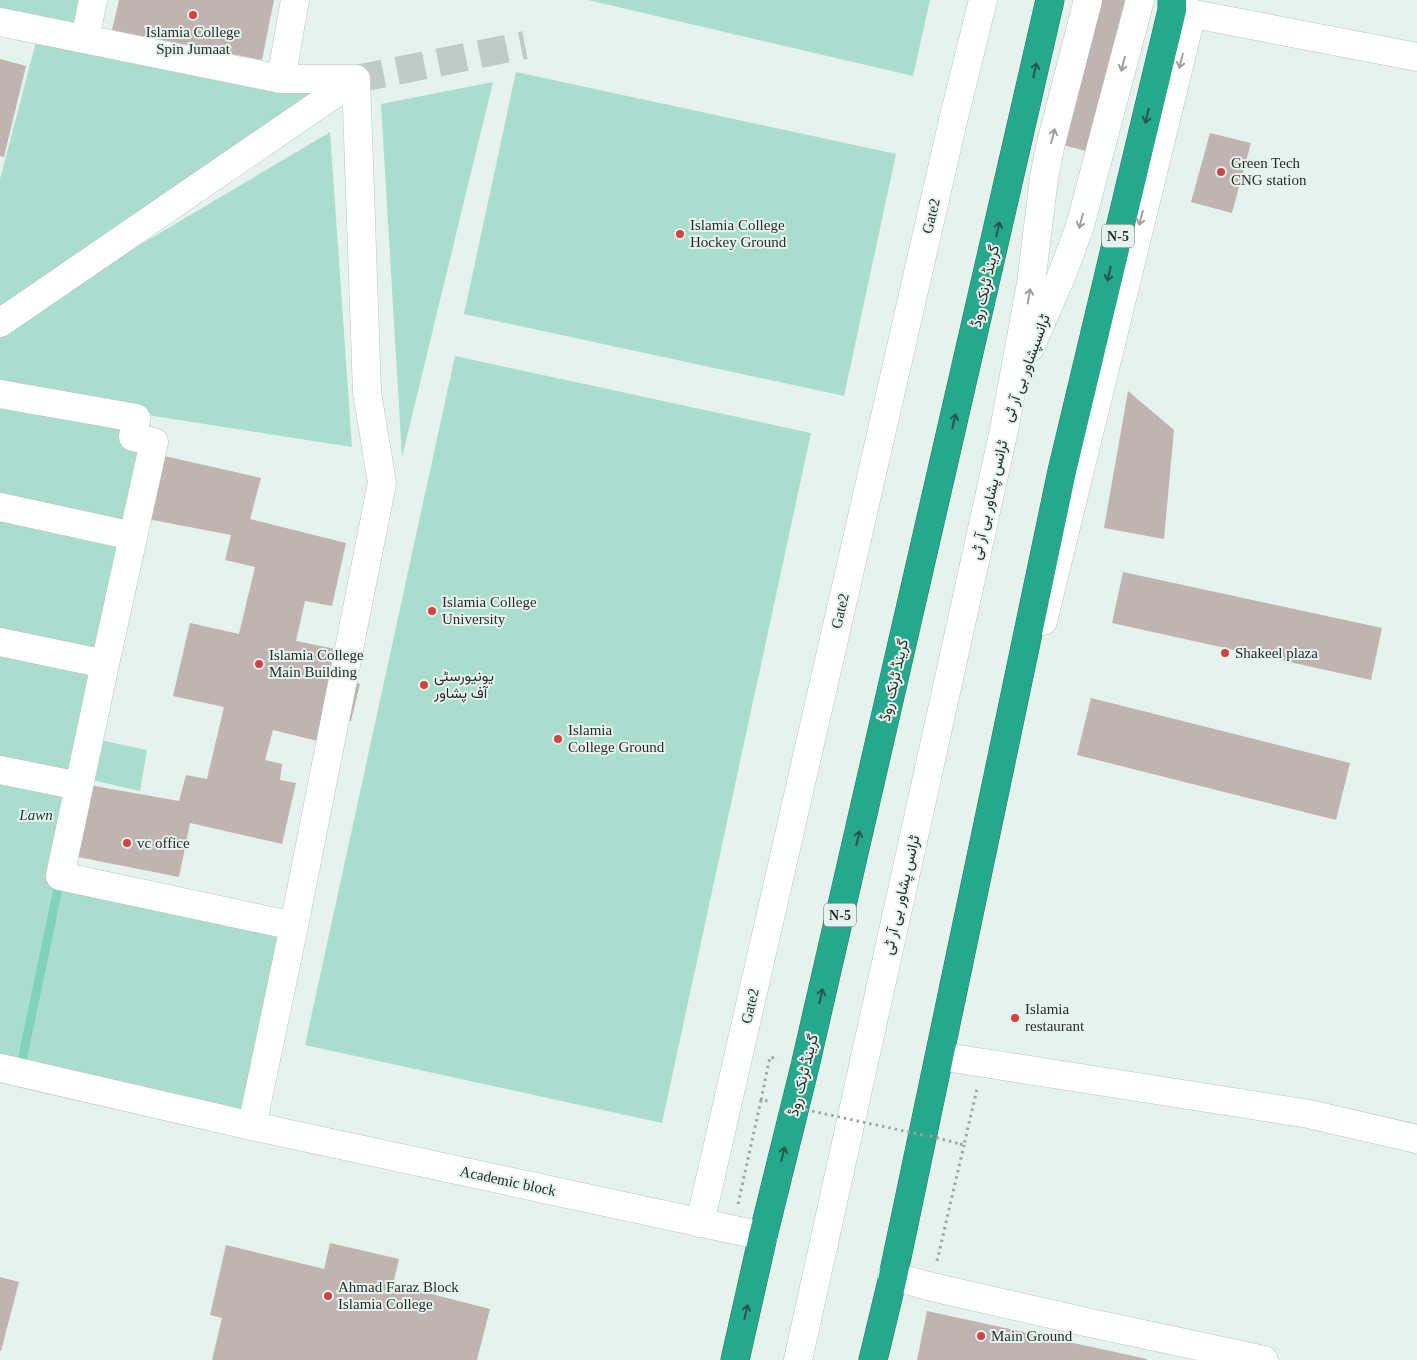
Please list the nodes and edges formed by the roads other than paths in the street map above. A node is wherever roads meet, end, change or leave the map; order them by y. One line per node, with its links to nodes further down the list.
1 (93, 0): 10 (street)
2 (295, 0): 12 (street)
3 (983, 0): 28 (street, Gate2)
4 (1050, 0): 29 (highway, گرینڈ ٹرنک روڈ / N-5, one-way to 4)
5 (1088, 0): 16 (street, ٹرانسپشاور بی آر ٹی, one-way to 5)
6 (1140, 0): 16 (street, ٹرانسپشاور بی آر ٹی, one-way to 16)
7 (1178, 8): 8 (street); 24 (street, one-way to 24); 30 (highway, N-5, one-way to 30)
8 (1220, 9): 11 (street)
9 (0, 22): 10 (street)
10 (85, 39): 12 (street)
11 (1417, 58)
12 (281, 79): 13 (street)
13 (356, 79): 14 (street); 23 (street)
14 (0, 323)
15 (0, 394): 18 (street)
16 (1004, 430): 32 (street, ٹرانس پشاور بی آر ٹی)
17 (0, 507): 18 (street)
18 (133, 536): 20 (street)
19 (0, 642): 20 (street)
20 (105, 664): 22 (street)
21 (0, 770): 22 (street)
22 (79, 786): 23 (street)
23 (294, 926): 26 (street)
24 (952, 1058): 27 (street); 30 (street)
25 (0, 1068): 26 (street, Academic block)
26 (252, 1126): 28 (street, Academic block)
27 (1417, 1139)
28 (700, 1223): 29 (street, Academic block)
29 (763, 1236): 31 (highway, گرینڈ ٹرنک روڈ / N-5, one-way to 29)
30 (898, 1278): 33 (highway, N-5); 34 (street); 35 (street)
31 (735, 1360)
32 (798, 1360)
33 (873, 1360)
34 (886, 1360)
35 (1264, 1360)

